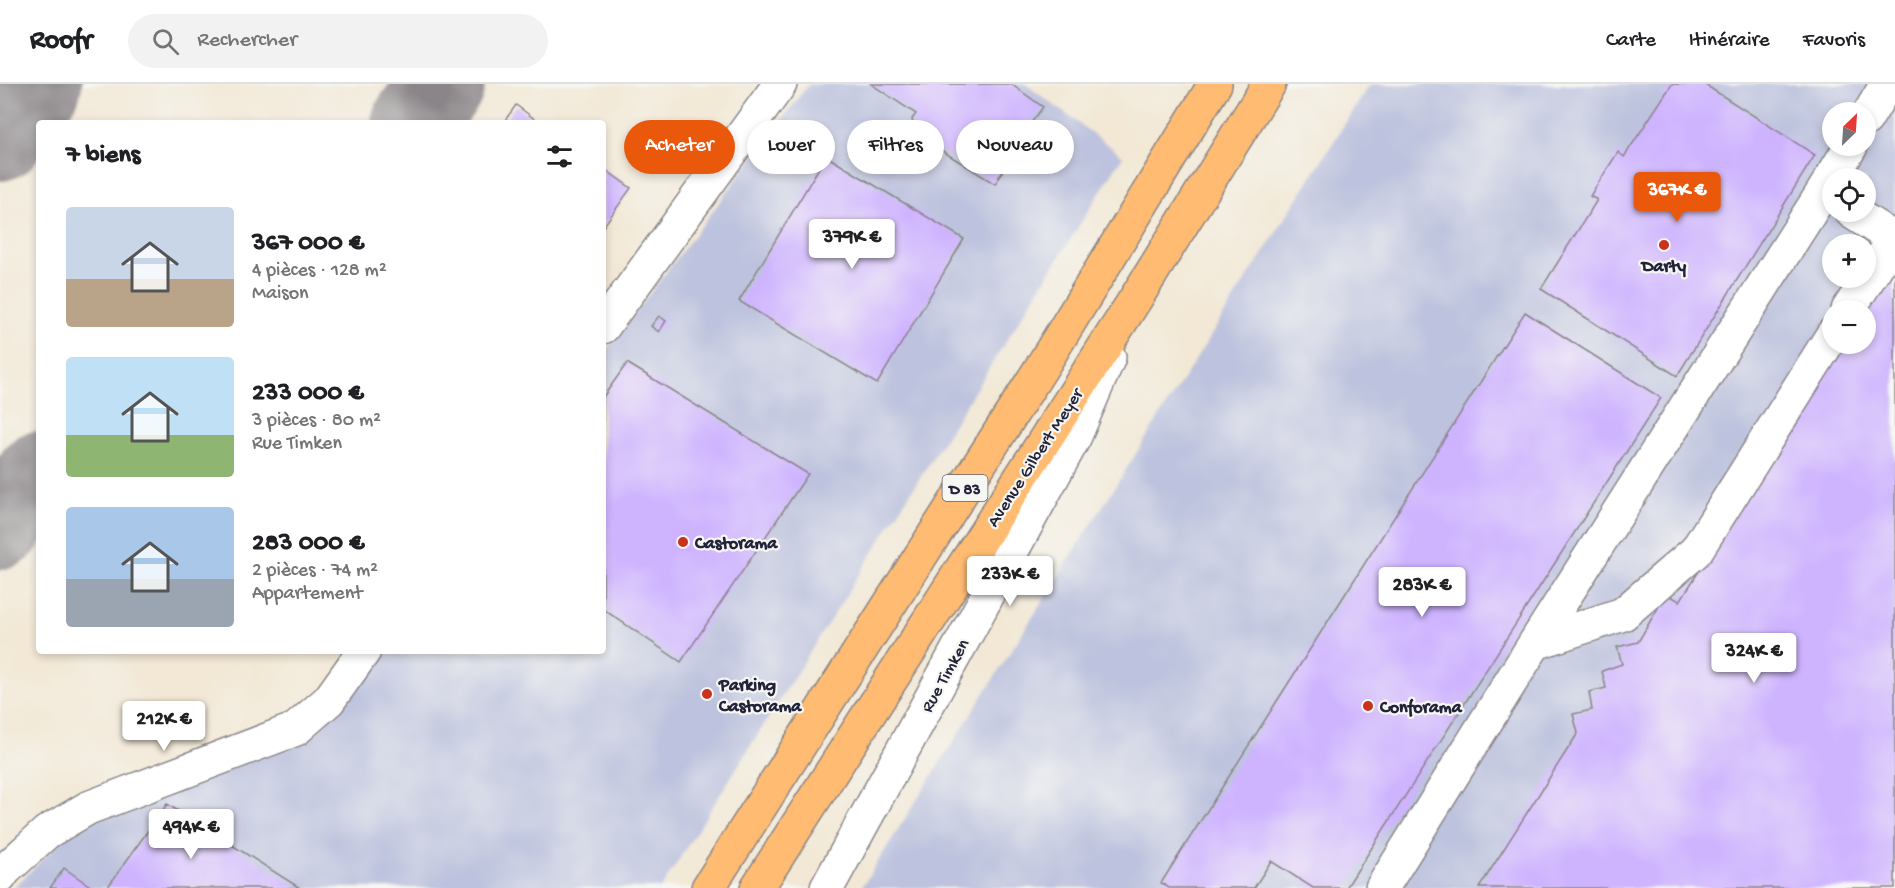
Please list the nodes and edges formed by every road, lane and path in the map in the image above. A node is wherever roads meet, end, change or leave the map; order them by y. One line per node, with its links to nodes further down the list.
1 (780, 84): 10 (street)
2 (1215, 84): 15 (main road, D 83)
3 (1269, 84): 8 (main road, Avenue Gilbert Meyer / D 83)
4 (1887, 84): 5 (street)
5 (1876, 102)
6 (1822, 205): 12 (street)
7 (1868, 222): 9 (street)
8 (1136, 298): 16 (main road, Avenue Gilbert Meyer / D 83); 17 (street, Rue Timken)
9 (1854, 300)
10 (606, 323)
11 (1822, 352): 12 (street)
12 (1535, 643): 18 (street)
13 (362, 654): 14 (street)
14 (0, 877)
15 (708, 888)
16 (758, 888)
17 (827, 888)
18 (1382, 888)

